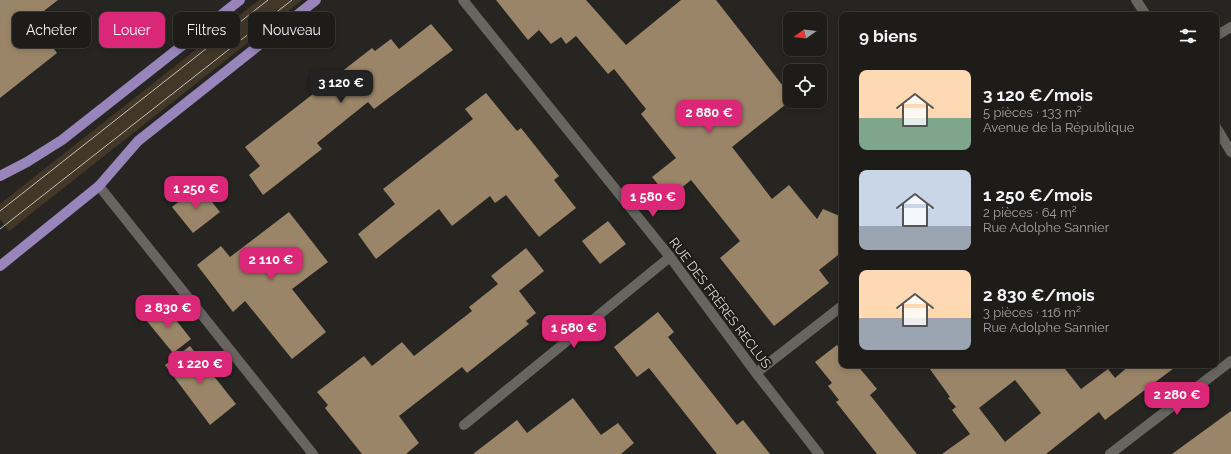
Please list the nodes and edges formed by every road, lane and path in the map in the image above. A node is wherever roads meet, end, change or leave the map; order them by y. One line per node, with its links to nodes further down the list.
1 (240, 0): 10 (main road)
2 (316, 0): 11 (main road)
3 (462, 0): 12 (street, RUE DES FRÈRES RECLUS)
4 (1136, 0): 5 (street)
5 (1144, 12)
6 (1231, 27): 7 (street)
7 (1219, 34)
8 (1219, 133): 9 (street)
9 (1231, 152)
10 (0, 176)
11 (100, 186): 13 (main road); 18 (street)
12 (670, 257): 16 (street, RUE DES FRÈRES RECLUS); 17 (street)
13 (0, 266)
14 (839, 308): 16 (street)
15 (1231, 361): 20 (street)
16 (756, 373): 19 (street, RUE DES FRÈRES RECLUS)
17 (464, 425)
18 (313, 454)
19 (819, 454)
20 (1110, 454)

